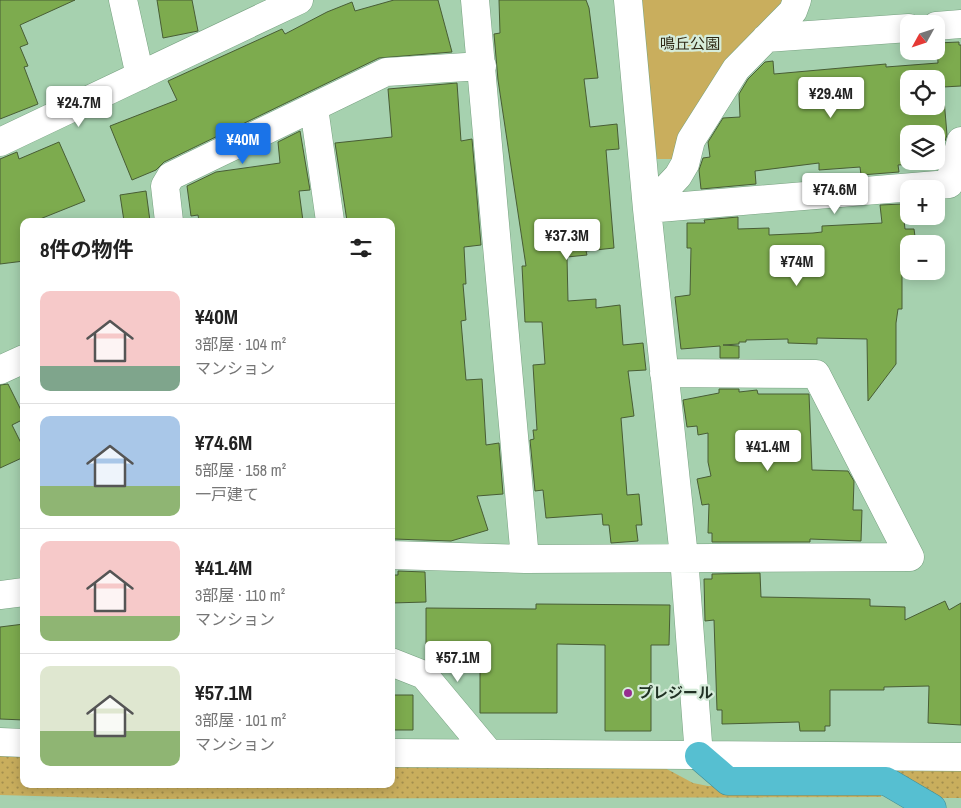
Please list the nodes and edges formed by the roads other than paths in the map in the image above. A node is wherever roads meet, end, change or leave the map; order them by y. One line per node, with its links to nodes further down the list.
1 (123, 0): 11 (street)
2 (300, 0): 11 (street)
3 (475, 0): 10 (street)
4 (628, 0): 15 (street)
5 (797, 0): 9 (street)
6 (961, 24): 7 (street)
7 (945, 25)
8 (900, 29): 9 (street)
9 (766, 38): 15 (street)
10 (482, 66): 12 (street); 23 (street)
11 (140, 76): 14 (street)
12 (314, 108): 16 (street); 17 (street)
13 (961, 141): 15 (street)
14 (0, 142)
15 (647, 209): 20 (street)
16 (168, 218)
17 (330, 218)
18 (20, 361): 19 (street)
19 (0, 370)
20 (664, 373): 22 (street); 22 (street)
21 (395, 555): 23 (street)
22 (684, 558): 23 (street); 31 (street)
23 (525, 559)
24 (20, 592): 25 (street)
25 (0, 595)
26 (395, 664): 30 (street)
27 (0, 742): 28 (street)
28 (20, 743)
29 (395, 753): 30 (street)
30 (489, 753): 31 (street)
31 (699, 756): 32 (street); 33 (highway)
32 (961, 757)
33 (932, 808)

